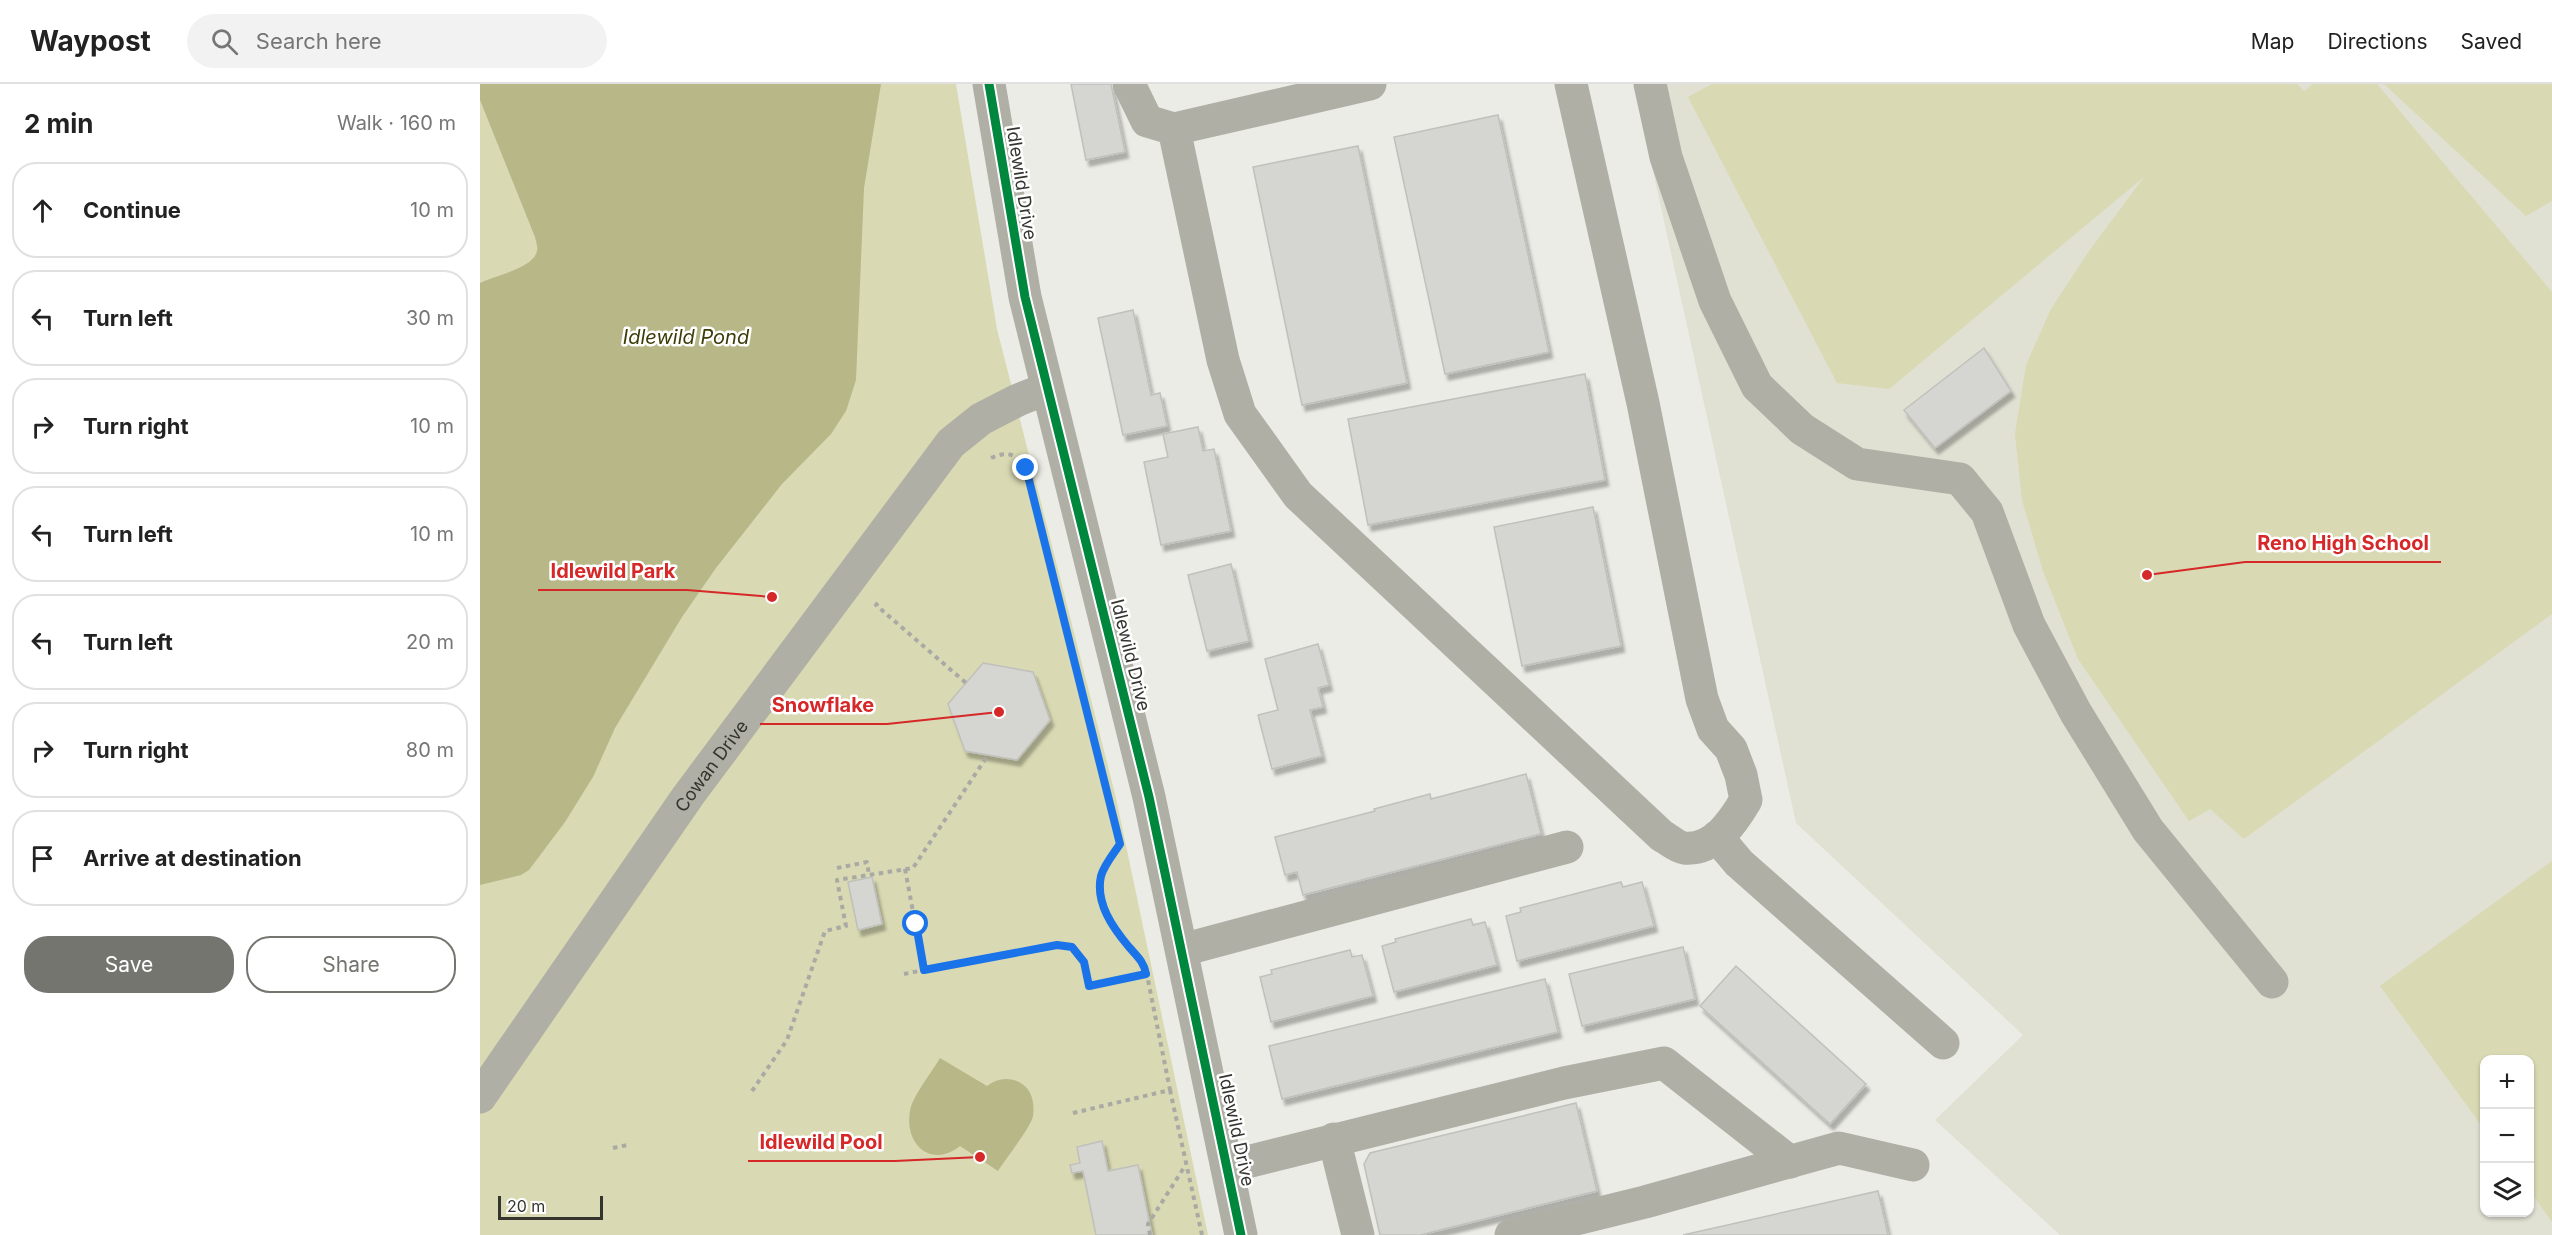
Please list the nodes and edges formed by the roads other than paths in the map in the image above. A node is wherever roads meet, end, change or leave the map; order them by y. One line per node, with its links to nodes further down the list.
1 (989, 84): 7 (street, Idlewild Drive)
2 (1129, 84): 6 (street)
3 (1366, 84): 6 (street)
4 (1571, 84): 8 (street)
5 (1650, 84): 11 (street)
6 (1174, 129): 8 (street)
7 (1046, 389): 10 (street, Idlewild Drive); 13 (street, Cowan Drive)
8 (1717, 837): 12 (street)
9 (1567, 847): 10 (street)
10 (1182, 950): 17 (street, Idlewild Drive)
11 (2272, 982)
12 (1943, 1043)
13 (480, 1097)
14 (1335, 1139): 15 (street); 17 (street); 19 (street)
15 (1790, 1162): 16 (street); 20 (street)
16 (1913, 1165)
17 (1227, 1167): 18 (street, Idlewild Drive)
18 (1241, 1235)
19 (1358, 1235)
20 (1511, 1235)

